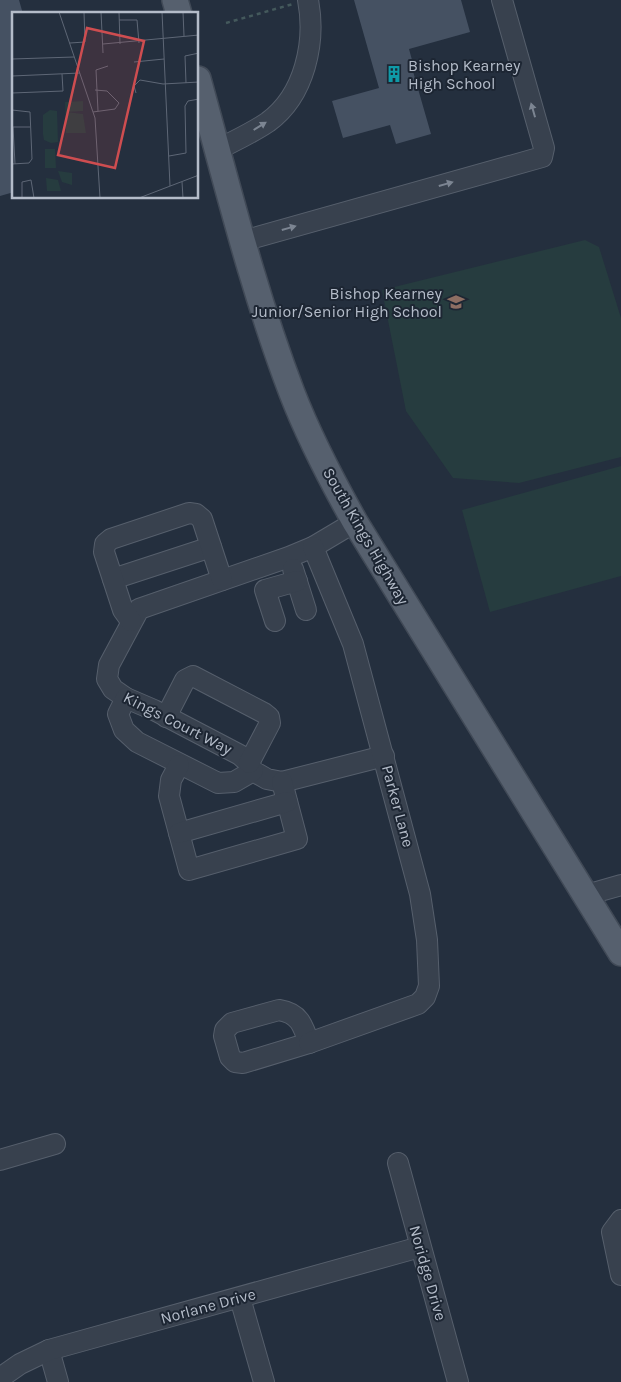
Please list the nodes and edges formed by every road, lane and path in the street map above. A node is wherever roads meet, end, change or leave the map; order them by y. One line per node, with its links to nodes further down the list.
1 (308, 0): 3 (path); 5 (street, one-way to 1)
2 (502, 0): 6 (street, one-way to 2)
3 (226, 23)
4 (199, 83): 5 (main road, South Kings Highway)
5 (217, 150): 6 (main road, South Kings Highway)
6 (242, 241): 7 (main road, South Kings Highway)
7 (355, 522): 9 (street); 26 (main road, South Kings Highway)
8 (211, 546): 11 (street); 11 (street); 12 (street)
9 (314, 547): 10 (street, Kings Court Way); 19 (street, Parker Lane)
10 (289, 557): 12 (street, Kings Court Way); 13 (street)
11 (113, 579): 15 (street)
12 (222, 580): 15 (street, Kings Court Way)
13 (297, 581): 14 (street); 16 (street)
14 (306, 610)
15 (131, 621): 17 (street, Kings Court Way)
16 (275, 621)
17 (126, 698): 18 (street, Kings Court Way); 20 (street)
18 (166, 716): 21 (street, Kings Court Way); 21 (street)
19 (384, 756): 22 (street); 28 (street, Parker Lane)
20 (179, 765): 21 (street); 24 (street)
21 (251, 767): 22 (street, Kings Court Way)
22 (282, 782): 23 (street)
23 (287, 802): 24 (street); 24 (street)
24 (179, 833)
25 (621, 885): 26 (street)
26 (586, 895): 27 (main road, South Kings Highway)
27 (621, 953)
28 (309, 1043)
29 (55, 1144): 30 (street)
30 (0, 1160)
31 (398, 1163): 33 (street, Noridge Drive)
32 (621, 1220): 34 (street)
33 (420, 1247): 35 (street, Norlane Drive); 40 (street, Noridge Drive)
34 (621, 1275)
35 (240, 1298): 36 (street, Norlane Drive); 39 (street)
36 (49, 1350): 37 (street, Norlane Drive); 38 (street)
37 (0, 1378)
38 (58, 1382)
39 (264, 1382)
40 (458, 1382)

